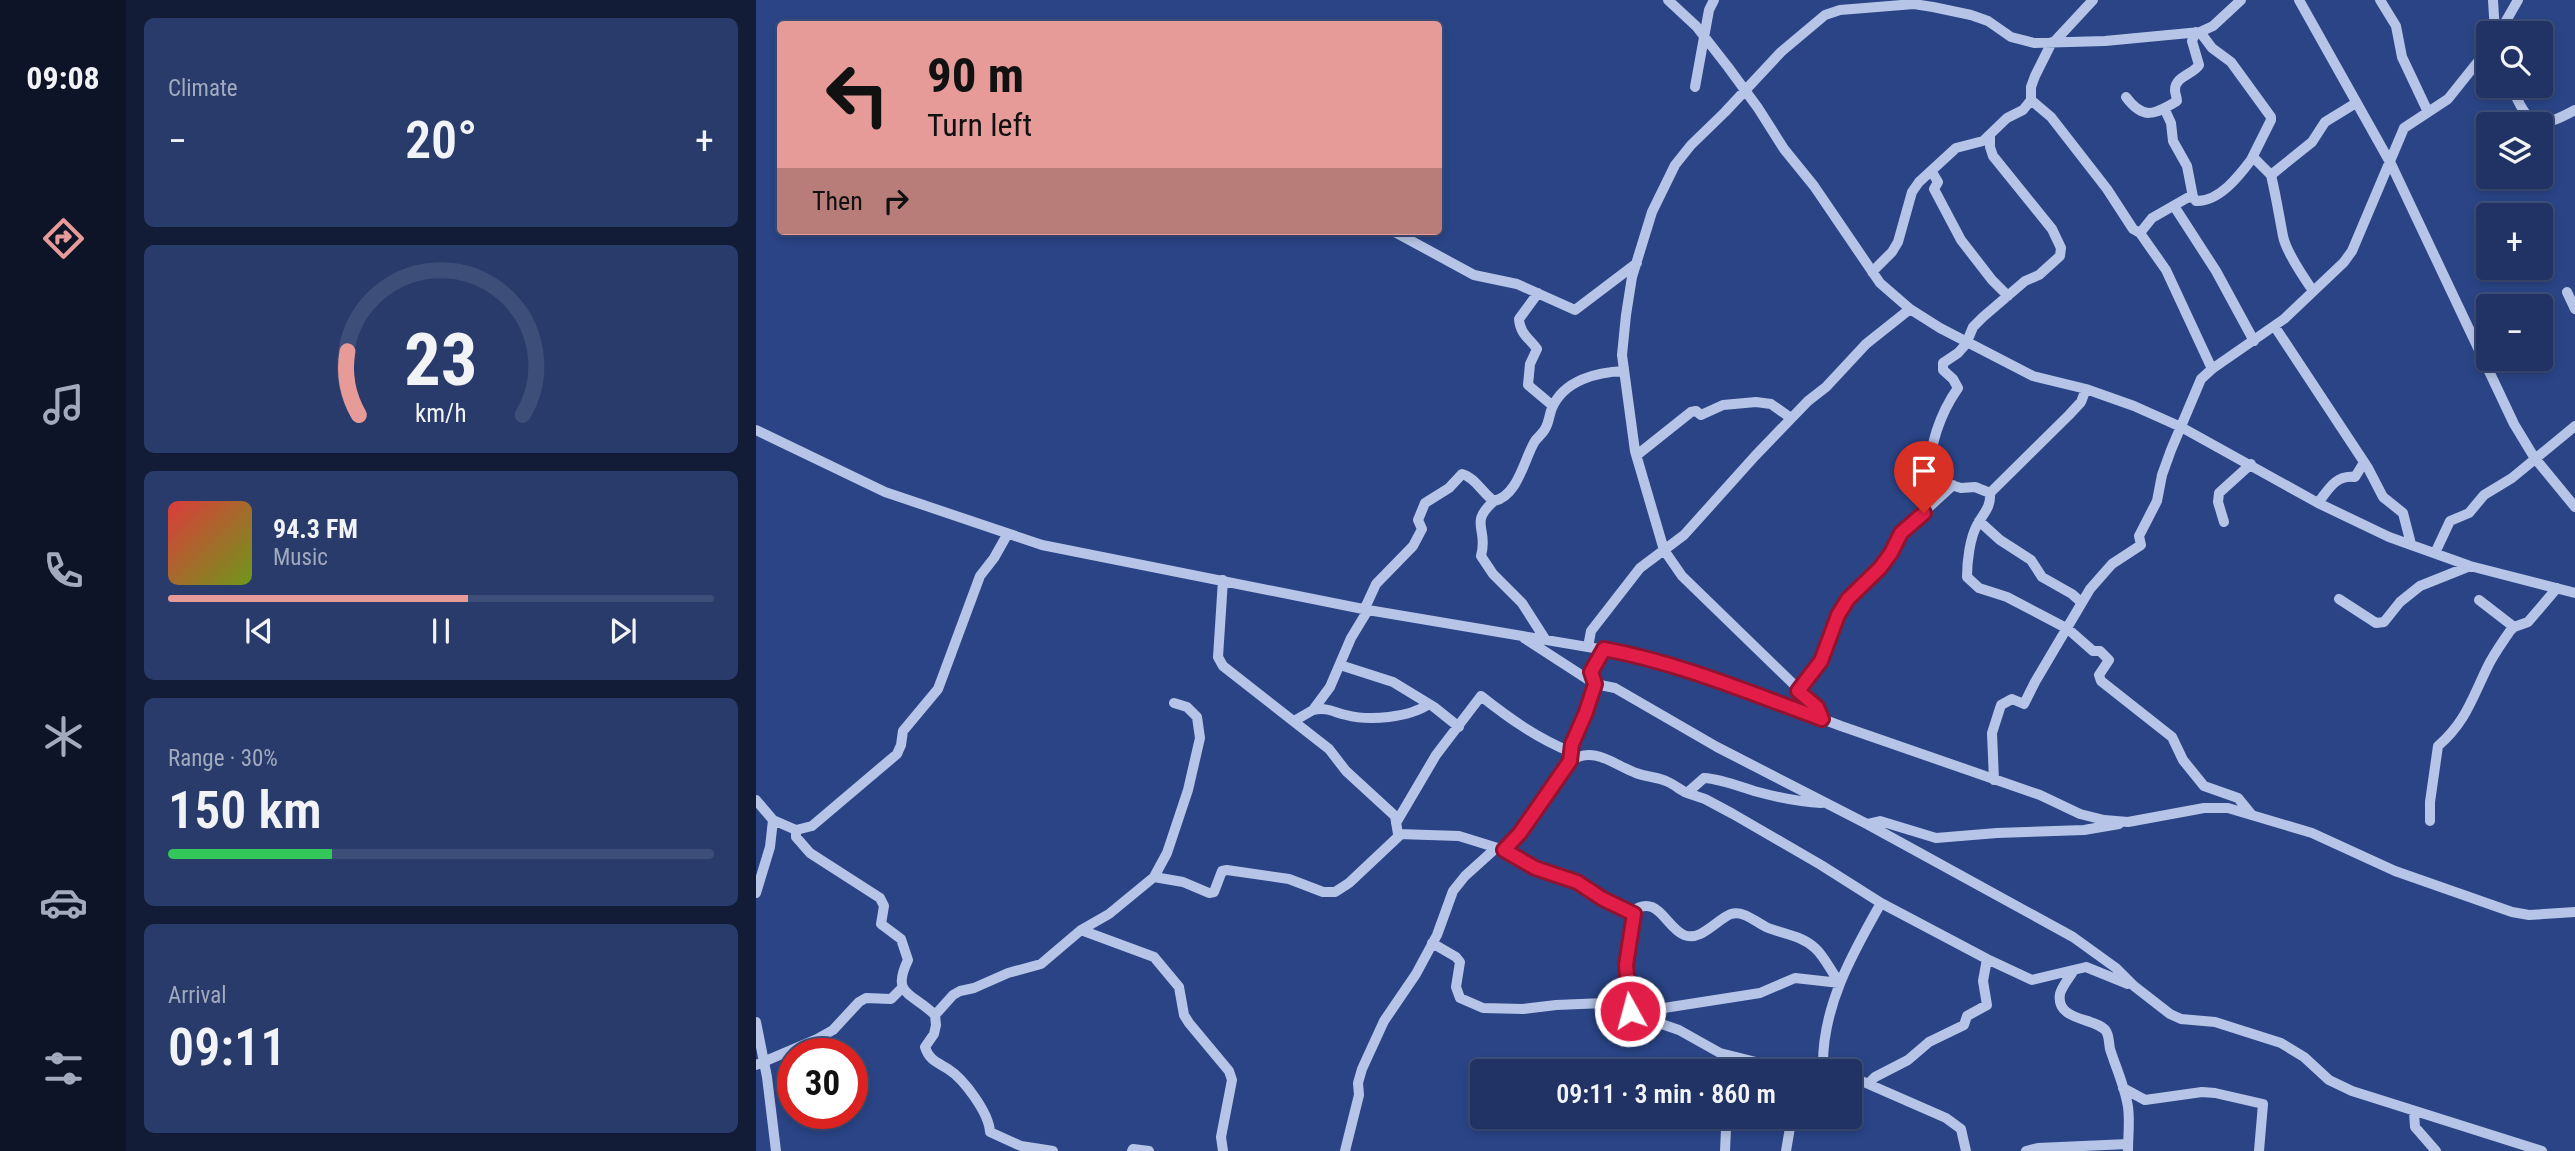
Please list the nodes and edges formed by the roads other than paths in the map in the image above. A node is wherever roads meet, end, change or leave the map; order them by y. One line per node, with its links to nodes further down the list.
1 (1668, 0): 13 (street)
2 (1714, 0): 13 (street)
3 (2093, 0): 14 (street)
4 (2241, 0): 12 (street)
5 (2299, 0): 21 (street)
6 (2380, 0): 24 (street)
7 (2493, 0): 10 (street)
8 (2518, 0): 11 (street)
9 (1899, 2): 14 (street); 17 (street)
10 (2496, 21)
11 (2505, 21)
12 (2198, 32): 14 (street); 22 (street); 26 (street)
13 (1705, 38): 16 (street); 17 (street)
14 (2053, 42): 20 (street)
15 (2476, 63): 24 (street)
16 (1695, 87)
17 (1744, 91): 34 (street); 35 (street)
18 (2126, 97): 22 (street)
19 (2519, 98): 23 (street)
20 (2031, 100): 25 (street); 32 (street)
21 (2356, 103): 27 (street); 29 (street)
22 (2165, 110): 30 (street)
23 (2575, 110)
24 (2428, 111): 27 (street)
25 (1990, 136): 28 (street); 39 (street)
26 (2251, 160): 29 (street); 30 (street)
27 (2391, 164): 36 (street); 54 (street)
28 (1932, 172): 35 (street); 39 (street)
29 (2271, 175): 36 (street)
30 (2193, 197): 31 (street)
31 (2174, 206): 32 (street); 44 (street)
32 (2140, 233): 45 (street)
33 (1400, 235): 38 (street)
34 (1637, 263): 38 (street); 46 (street)
35 (1872, 272): 40 (street)
36 (2313, 291): 42 (street)
37 (2567, 292): 41 (street)
38 (1538, 293): 48 (street)
39 (2008, 296): 43 (street)
40 (1910, 309): 43 (street); 49 (street)
41 (2575, 309)
42 (2275, 327): 44 (street); 56 (street)
43 (1967, 341): 47 (street); 57 (street)
44 (2254, 341): 45 (street)
45 (2212, 369): 51 (street)
46 (1624, 371): 48 (street); 53 (street)
47 (2086, 390): 51 (street); 58 (street)
48 (1553, 406): 59 (street)
49 (1791, 418): 53 (street); 66 (street)
50 (2575, 426): 54 (street)
51 (2180, 427): 55 (street); 74 (street)
52 (756, 430): 64 (street)
53 (1637, 455): 66 (street)
54 (2534, 457): 61 (street); 67 (street)
55 (2251, 464): 60 (street); 63 (street)
56 (2364, 464): 60 (street); 65 (street)
57 (1953, 485): 58 (street); 84 (street)
58 (1990, 493): 62 (street)
59 (1494, 501): 75 (street); 79 (street)
60 (2318, 503): 65 (street)
61 (2575, 507)
62 (1979, 521): 74 (street); 77 (street)
63 (2224, 522)
64 (1007, 535): 69 (street); 101 (street)
65 (2411, 544): 67 (street)
66 (1664, 550): 80 (street); 84 (street)
67 (2434, 553): 68 (street)
68 (2470, 566): 70 (street); 72 (street)
69 (1223, 580): 75 (street); 89 (street)
70 (2557, 588): 71 (street); 76 (street)
71 (2575, 593)
72 (2339, 599)
73 (2479, 600): 76 (street)
74 (2081, 602): 77 (street)
75 (1366, 610): 78 (street); 82 (street)
76 (2514, 627): 99 (street)
77 (2068, 629): 92 (street); 96 (street)
78 (1519, 635): 79 (street); 83 (street)
79 (1545, 639): 80 (street)
80 (1588, 646): 81 (street)
81 (1604, 649): 83 (street); 88 (street)
82 (1340, 665): 86 (street); 87 (street)
83 (1595, 684): 91 (street); 95 (street)
84 (1798, 691): 88 (street)
85 (1174, 703): 104 (street)
86 (1429, 704): 87 (street); 90 (street)
87 (1313, 710): 89 (street)
88 (1822, 719): 92 (street)
89 (1294, 721): 102 (street)
90 (1459, 727): 91 (street); 102 (street)
91 (1571, 756): 93 (street); 103 (street)
92 (1994, 780): 98 (street)
93 (1687, 793): 95 (street); 106 (street)
94 (756, 800): 97 (street)
95 (1825, 804): 100 (street)
96 (2251, 814): 98 (street); 108 (street)
97 (773, 820): 101 (street); 105 (street)
98 (2128, 821): 100 (street)
99 (2430, 821)
100 (1867, 824): 114 (street)
101 (796, 830): 115 (street)
102 (1398, 830): 103 (street); 104 (street)
103 (1500, 849): 107 (street); 110 (street)
104 (1154, 877): 109 (street)
105 (756, 893)
106 (1881, 903): 111 (street); 113 (street)
107 (1631, 912): 113 (street); 116 (street)
108 (2575, 912)
109 (1081, 930): 117 (street); 133 (street)
110 (1432, 943): 116 (street); 134 (street)
111 (1987, 959): 112 (street); 123 (street)
112 (2074, 970): 114 (street); 124 (street)
113 (1840, 983): 116 (street); 120 (street)
114 (2134, 986): 125 (street)
115 (902, 988): 117 (street); 121 (street)
116 (1629, 1002): 119 (street)
117 (935, 1015): 130 (street)
118 (756, 1022): 121 (street)
119 (1736, 1059)
120 (1823, 1059)
121 (760, 1063): 129 (street)
122 (1862, 1081): 123 (street)
123 (1868, 1084): 137 (street)
124 (2123, 1088): 128 (street); 139 (street)
125 (2414, 1112): 140 (street); 141 (street)
126 (1726, 1129): 135 (street)
127 (1790, 1129): 136 (street)
128 (2128, 1147): 138 (street)
129 (776, 1151)
130 (1053, 1151)
131 (1132, 1151): 132 (street)
132 (1149, 1151)
133 (1223, 1151)
134 (1345, 1151)
135 (1725, 1151)
136 (1786, 1151)
137 (1966, 1151)
138 (2026, 1151)
139 (2259, 1151)
140 (2436, 1151)
141 (2542, 1151)

